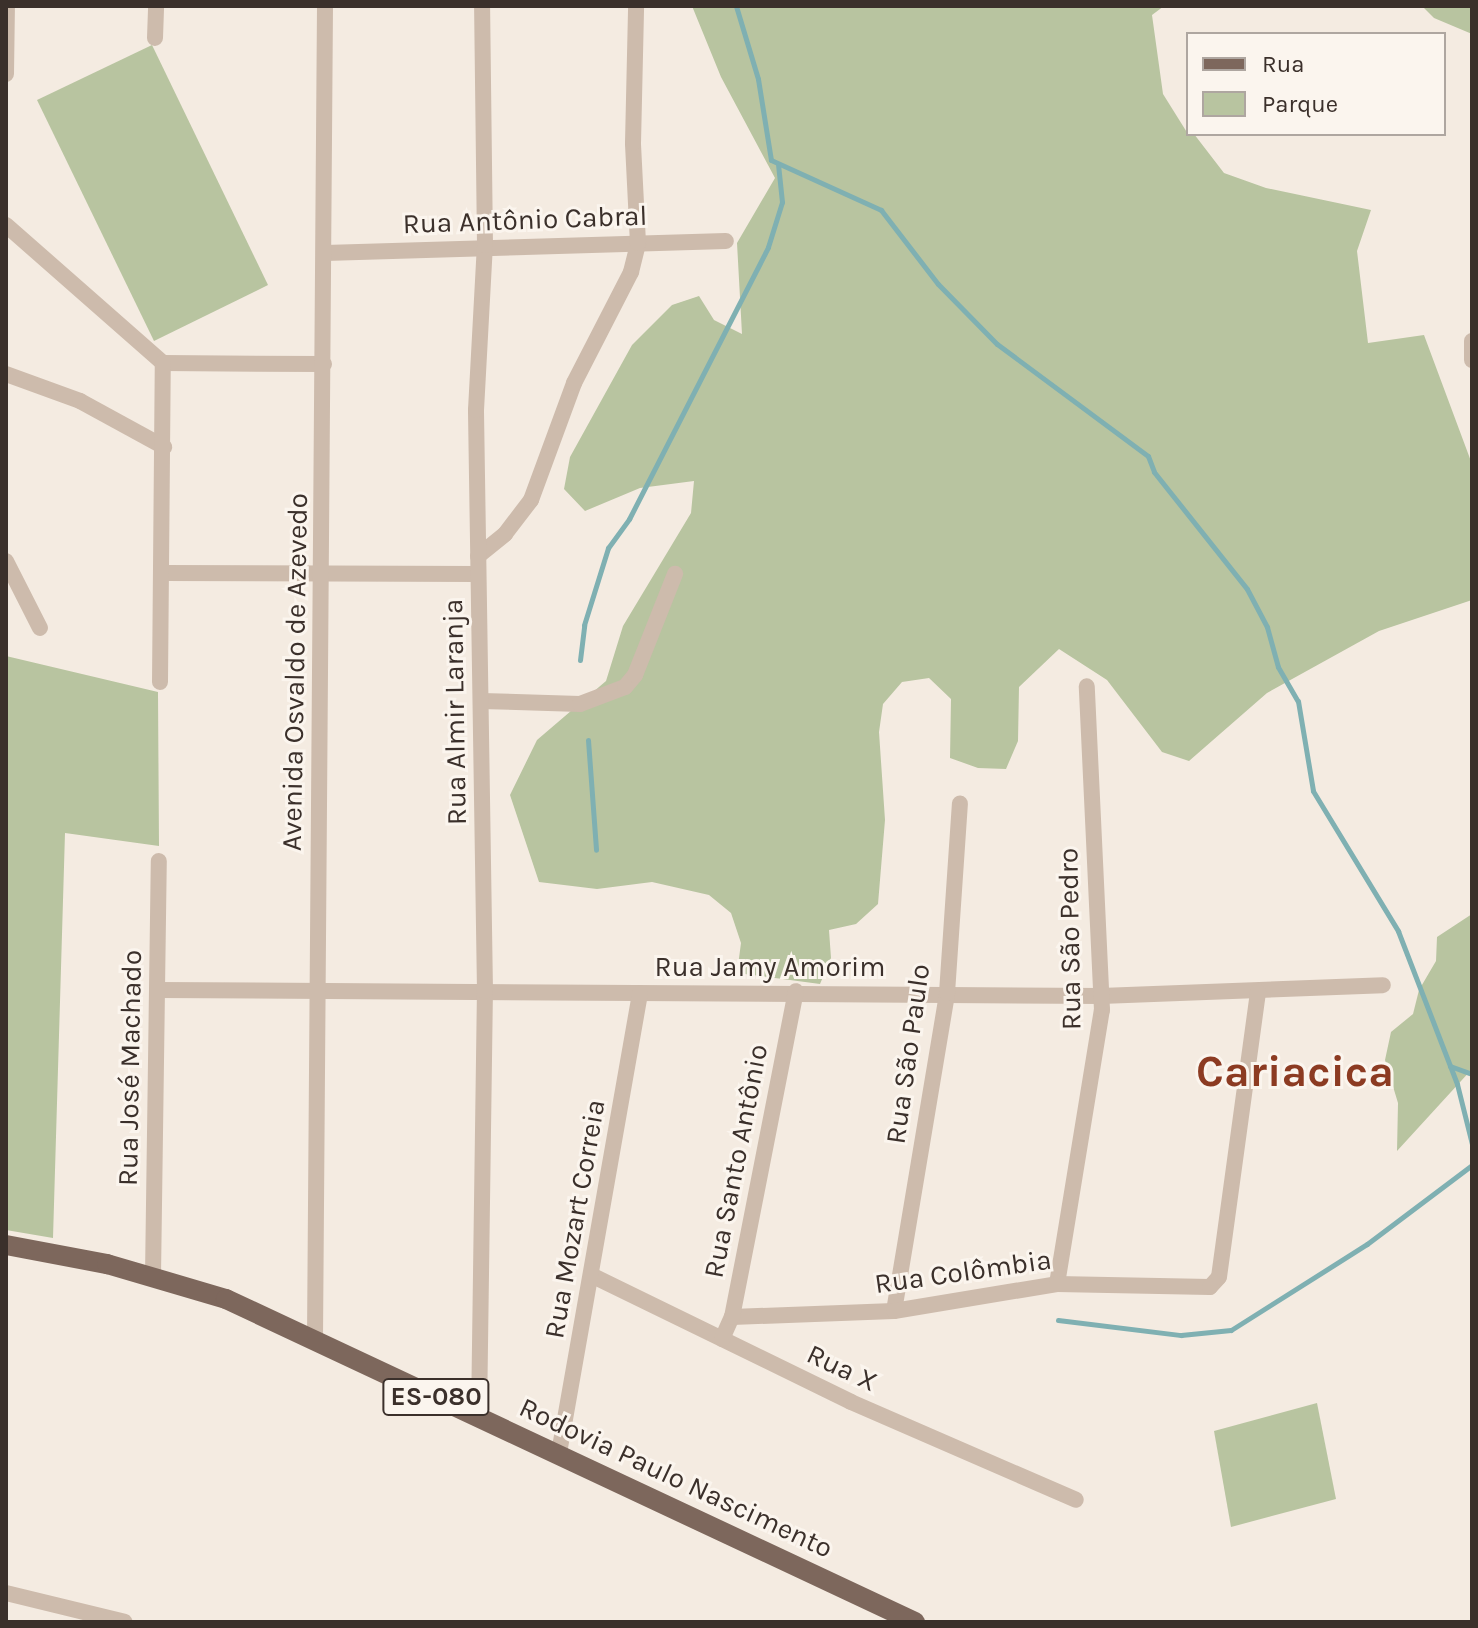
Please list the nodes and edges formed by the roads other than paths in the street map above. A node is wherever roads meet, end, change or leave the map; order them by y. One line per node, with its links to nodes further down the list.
1 (7, 6): 7 (street)
2 (156, 6): 6 (street)
3 (325, 6): 12 (street, Avenida Osvaldo de Azevedo)
4 (482, 6): 11 (street, Rua Almir Laranja)
5 (636, 6): 10 (street)
6 (155, 38)
7 (6, 74)
8 (6, 225): 13 (street)
9 (726, 241): 10 (street, Rua Antônio Cabral)
10 (638, 243): 11 (street, Rua Antônio Cabral); 17 (street)
11 (485, 245): 12 (street, Rua Antônio Cabral); 17 (street, Rua Almir Laranja)
12 (325, 253): 14 (street, Avenida Osvaldo de Azevedo)
13 (163, 363): 14 (street); 16 (street)
14 (324, 364): 19 (street, Avenida Osvaldo de Azevedo)
15 (6, 374): 16 (street)
16 (164, 447): 20 (street)
17 (478, 556): 21 (street, Rua Almir Laranja)
18 (6, 561): 23 (street)
19 (323, 572): 20 (street); 21 (street); 31 (street, Avenida Osvaldo de Azevedo)
20 (163, 573): 24 (street)
21 (478, 574): 26 (street, Rua Almir Laranja)
22 (675, 574): 26 (street)
23 (40, 628)
24 (160, 682)
25 (1087, 686): 37 (street, Rua São Pedro)
26 (481, 701): 32 (street, Rua Almir Laranja)
27 (960, 803): 36 (street, Rua São Paulo)
28 (159, 861): 30 (street, Rua José Machado)
29 (1383, 985): 34 (street, Rua Jamy Amorim)
30 (158, 990): 31 (street, Rua Jamy Amorim); 40 (street, Rua José Machado)
31 (319, 990): 32 (street, Rua Jamy Amorim); 44 (street, Avenida Osvaldo de Azevedo)
32 (485, 991): 35 (street, Rua Jamy Amorim); 46 (street, Rua Almir Laranja)
33 (796, 991): 35 (street, Rua Jamy Amorim); 36 (street, Rua Jamy Amorim); 43 (street, Rua Santo Antônio)
34 (1258, 992): 37 (street, Rua Jamy Amorim); 41 (street, Rua Colômbia)
35 (640, 993): 39 (street, Rua Mozart Correia)
36 (947, 993): 37 (street, Rua Jamy Amorim); 42 (street, Rua São Paulo)
37 (1101, 996): 41 (street, Rua São Pedro)
38 (6, 1245): 40 (main road, Rodovia Paulo Nascimento / ES-080)
39 (591, 1275): 45 (street, Rua X); 47 (street, Rua Mozart Correia)
40 (153, 1276): 44 (main road, Rodovia Paulo Nascimento / ES-080)
41 (1057, 1284): 42 (street, Rua Colômbia)
42 (894, 1311): 43 (street, Rua Colômbia)
43 (732, 1317): 45 (street, Rua Santo Antônio)
44 (315, 1338): 46 (main road, Rodovia Paulo Nascimento / ES-080)
45 (722, 1339): 48 (street, Rua X)
46 (479, 1417): 47 (main road, Rodovia Paulo Nascimento / ES-080)
47 (559, 1453): 51 (main road, Rodovia Paulo Nascimento / ES-080)
48 (1076, 1500)
49 (6, 1593): 50 (street)
50 (125, 1622)
51 (915, 1622)

